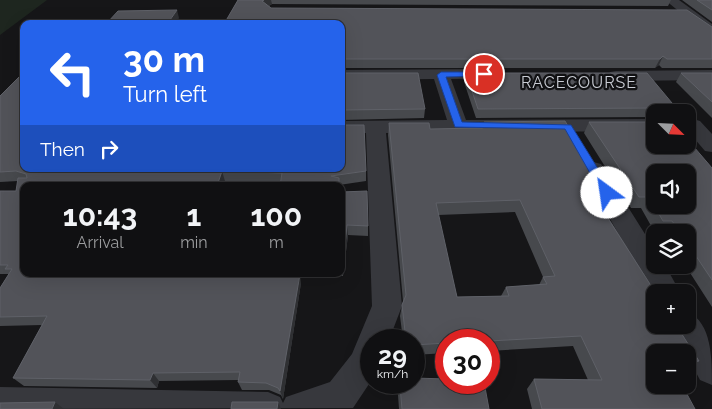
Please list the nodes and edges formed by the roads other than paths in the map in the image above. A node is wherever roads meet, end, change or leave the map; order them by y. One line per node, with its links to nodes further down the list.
1 (668, 6): 2 (street)
2 (712, 31)
3 (345, 75): 4 (street)
4 (441, 75): 5 (street); 8 (street)
5 (516, 75)
6 (595, 75): 7 (street)
7 (712, 75)
8 (458, 125): 10 (street); 13 (street)
9 (697, 125): 14 (street)
10 (568, 126): 11 (street); 15 (street)
11 (646, 126)
12 (345, 127): 13 (street)
13 (376, 127): 16 (street)
14 (712, 146)
15 (661, 284)
16 (378, 329)
17 (691, 334): 19 (street)
18 (360, 369): 22 (street)
19 (712, 369)
20 (0, 404): 21 (street)
21 (268, 409)
22 (298, 409)

